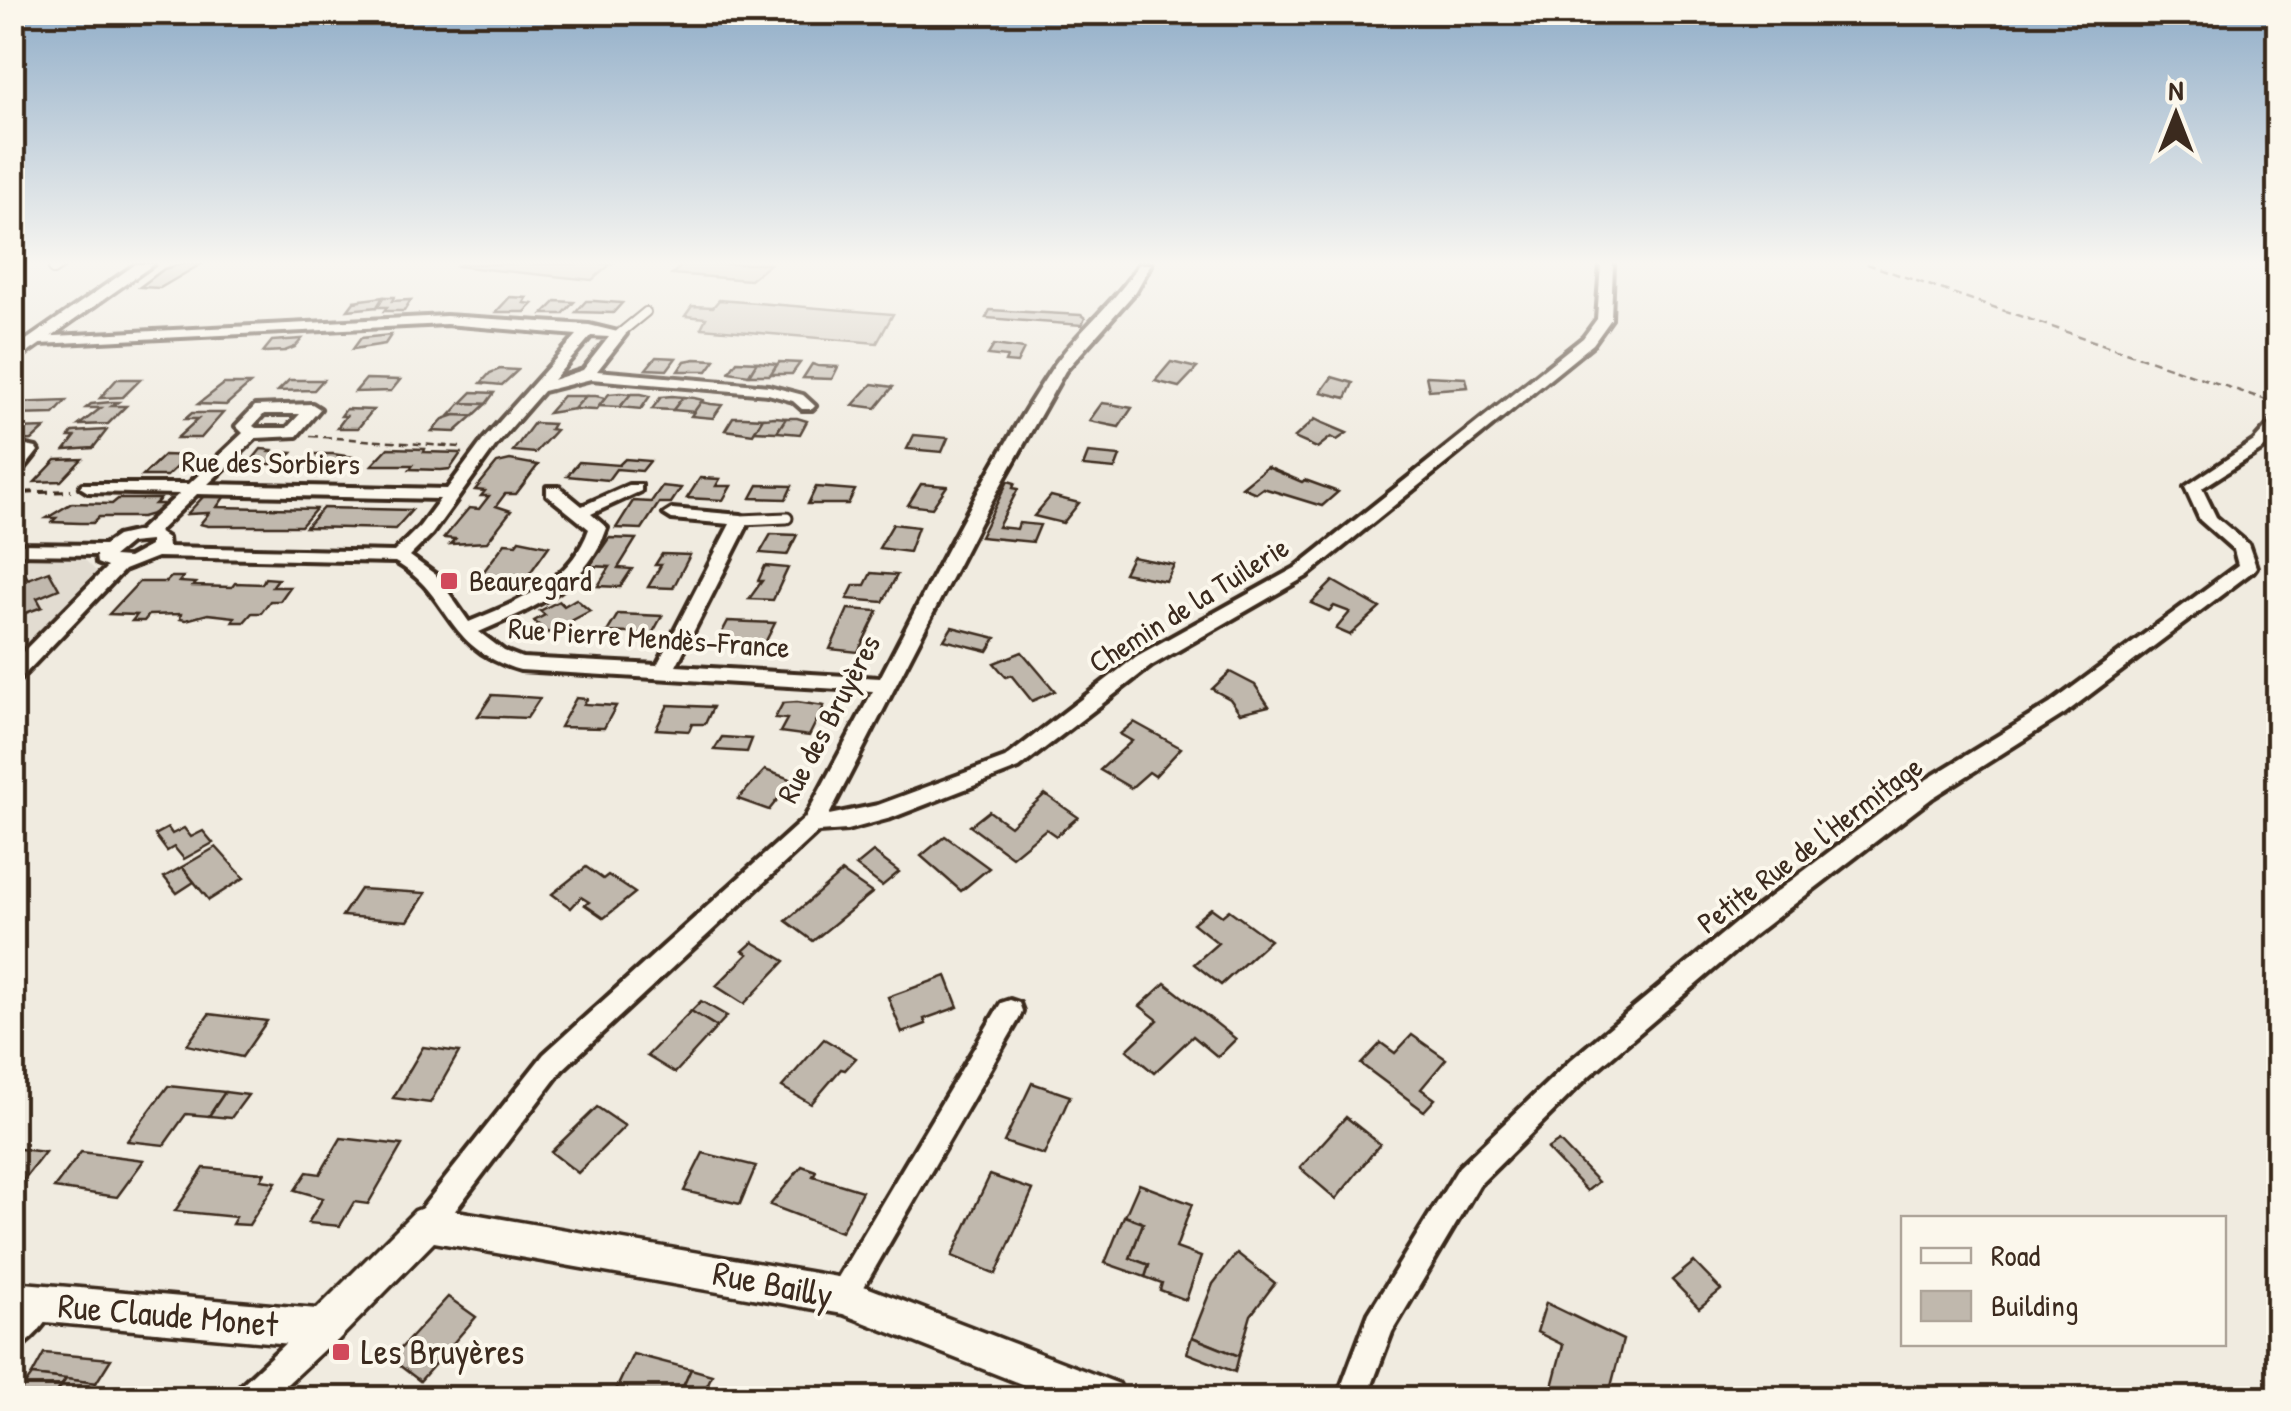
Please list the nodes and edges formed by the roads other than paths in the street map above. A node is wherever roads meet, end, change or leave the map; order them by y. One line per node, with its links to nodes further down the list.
1 (54, 330): 9 (street)
2 (232, 330): 9 (street)
3 (588, 330): 12 (street)
4 (594, 330): 8 (street)
5 (624, 330): 8 (lane)
6 (1093, 330): 34 (street, Rue des Bruyères)
7 (1596, 330): 35 (street, Chemin de la Tuilerie)
8 (619, 334): 11 (street)
9 (40, 340): 10 (street)
10 (12, 359)
11 (585, 377): 12 (street); 13 (street)
12 (545, 380): 22 (street)
13 (807, 406)
14 (2278, 423): 44 (street, Petite Rue de l'Hermitage)
15 (252, 432): 15 (street); 20 (street)
16 (12, 448): 17 (street)
17 (17, 467)
18 (88, 487): 20 (street, Rue des Sorbiers)
19 (635, 488): 23 (street)
20 (193, 489): 22 (street, Rue des Sorbiers); 27 (street)
21 (552, 491): 23 (street)
22 (453, 494): 29 (street)
23 (580, 513): 31 (street)
24 (672, 514): 26 (street)
25 (787, 518): 26 (lane)
26 (740, 520): 32 (street)
27 (150, 544): 29 (street); 30 (street)
28 (12, 549): 30 (street)
29 (399, 557): 31 (street, Rue Pierre Mendès-France)
30 (113, 558): 33 (street)
31 (466, 631): 32 (street, Rue Pierre Mendès-France)
32 (663, 672): 34 (street, Rue Pierre Mendès-France)
33 (12, 676)
34 (883, 684): 35 (street, Rue des Bruyères)
35 (813, 824): 37 (street, Rue des Bruyères)
36 (1010, 1011): 38 (street)
37 (428, 1223): 38 (street, Rue Bailly); 40 (street)
38 (843, 1296): 43 (street, Rue Bailly)
39 (26, 1302): 40 (street, Rue Claude Monet); 41 (street)
40 (324, 1328): 42 (street)
41 (12, 1336)
42 (250, 1398)
43 (1104, 1398)
44 (1352, 1398)

